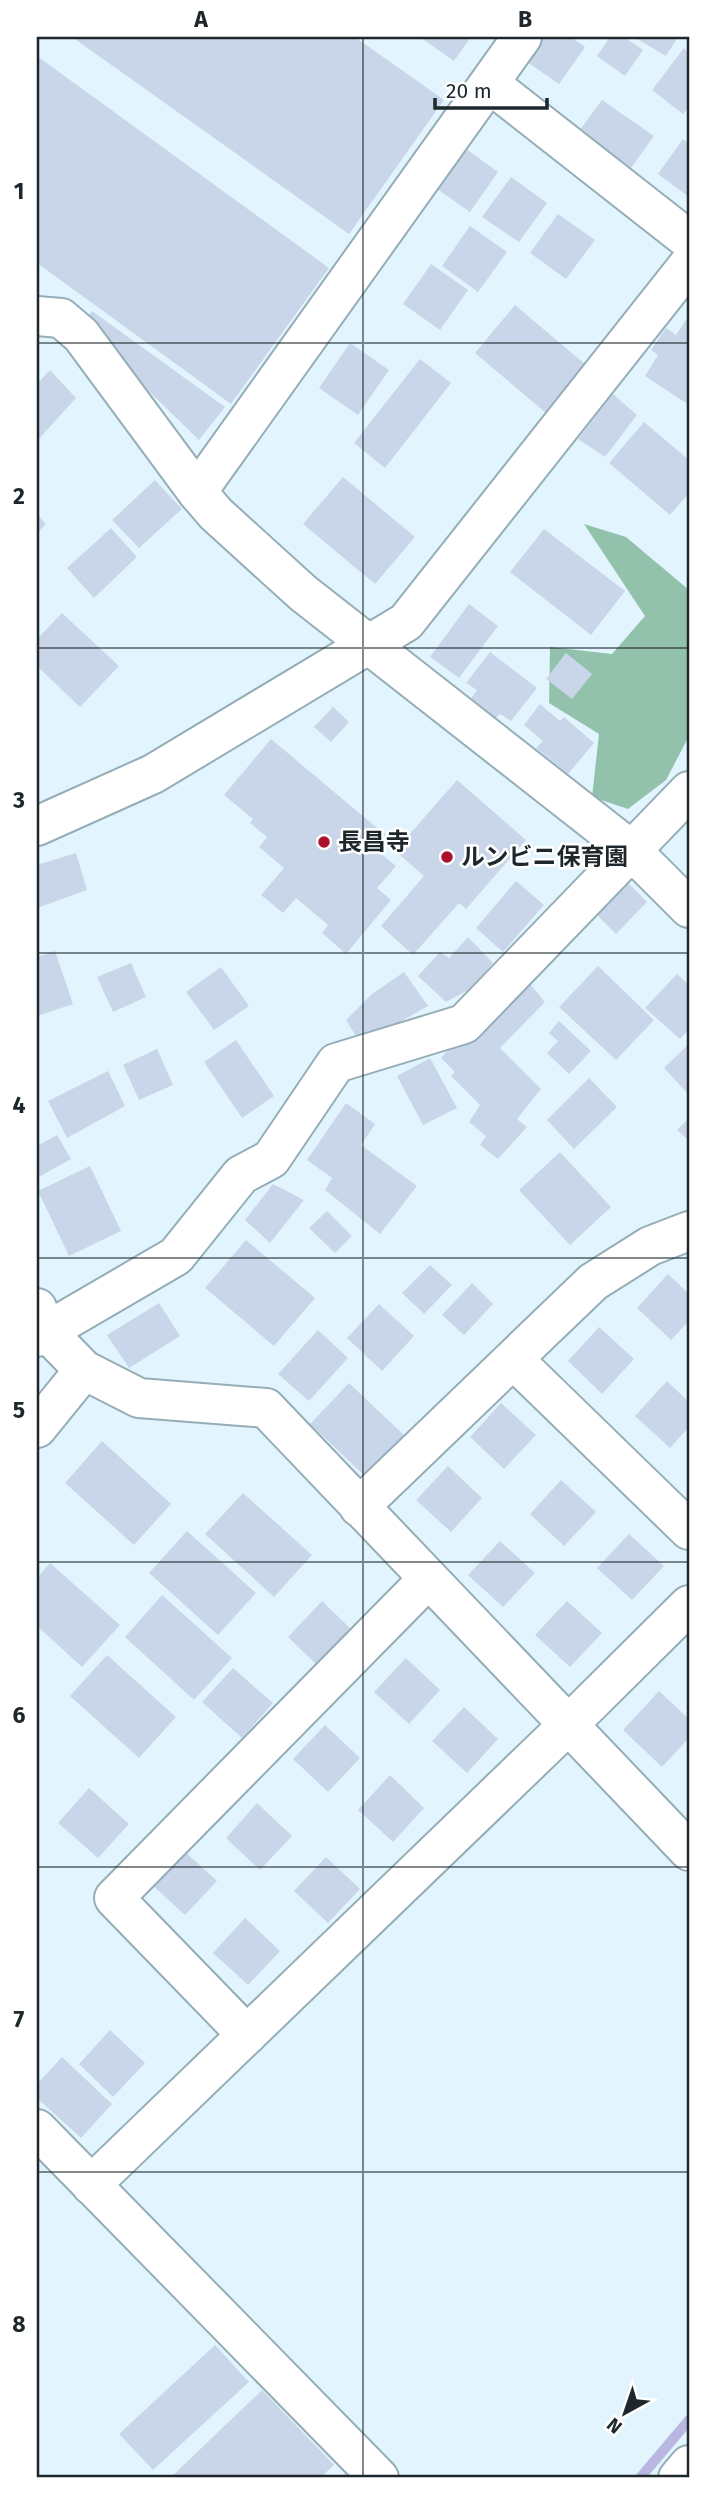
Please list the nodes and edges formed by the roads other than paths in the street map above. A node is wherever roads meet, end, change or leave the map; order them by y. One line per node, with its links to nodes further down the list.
1 (523, 37): 2 (street)
2 (490, 84): 3 (street); 6 (street)
3 (689, 240)
4 (689, 264): 7 (street)
5 (37, 316): 6 (street)
6 (197, 492): 7 (street)
7 (370, 645): 9 (street); 10 (street)
8 (689, 791): 10 (street)
9 (37, 826)
10 (631, 850): 11 (street); 13 (street)
11 (689, 908)
12 (689, 1231): 14 (street)
13 (40, 1325): 15 (street)
14 (513, 1359): 17 (street); 18 (street)
15 (84, 1370): 16 (street); 17 (street)
16 (37, 1427)
17 (359, 1507): 19 (street)
18 (689, 1530)
19 (428, 1579): 21 (street); 23 (street)
20 (689, 1605): 21 (street)
21 (567, 1726): 22 (street); 23 (street)
22 (689, 1851)
23 (247, 2035): 25 (street)
24 (37, 2129): 25 (street)
25 (91, 2185): 27 (street)
26 (689, 2465): 28 (street)
27 (379, 2478)
28 (678, 2478)

